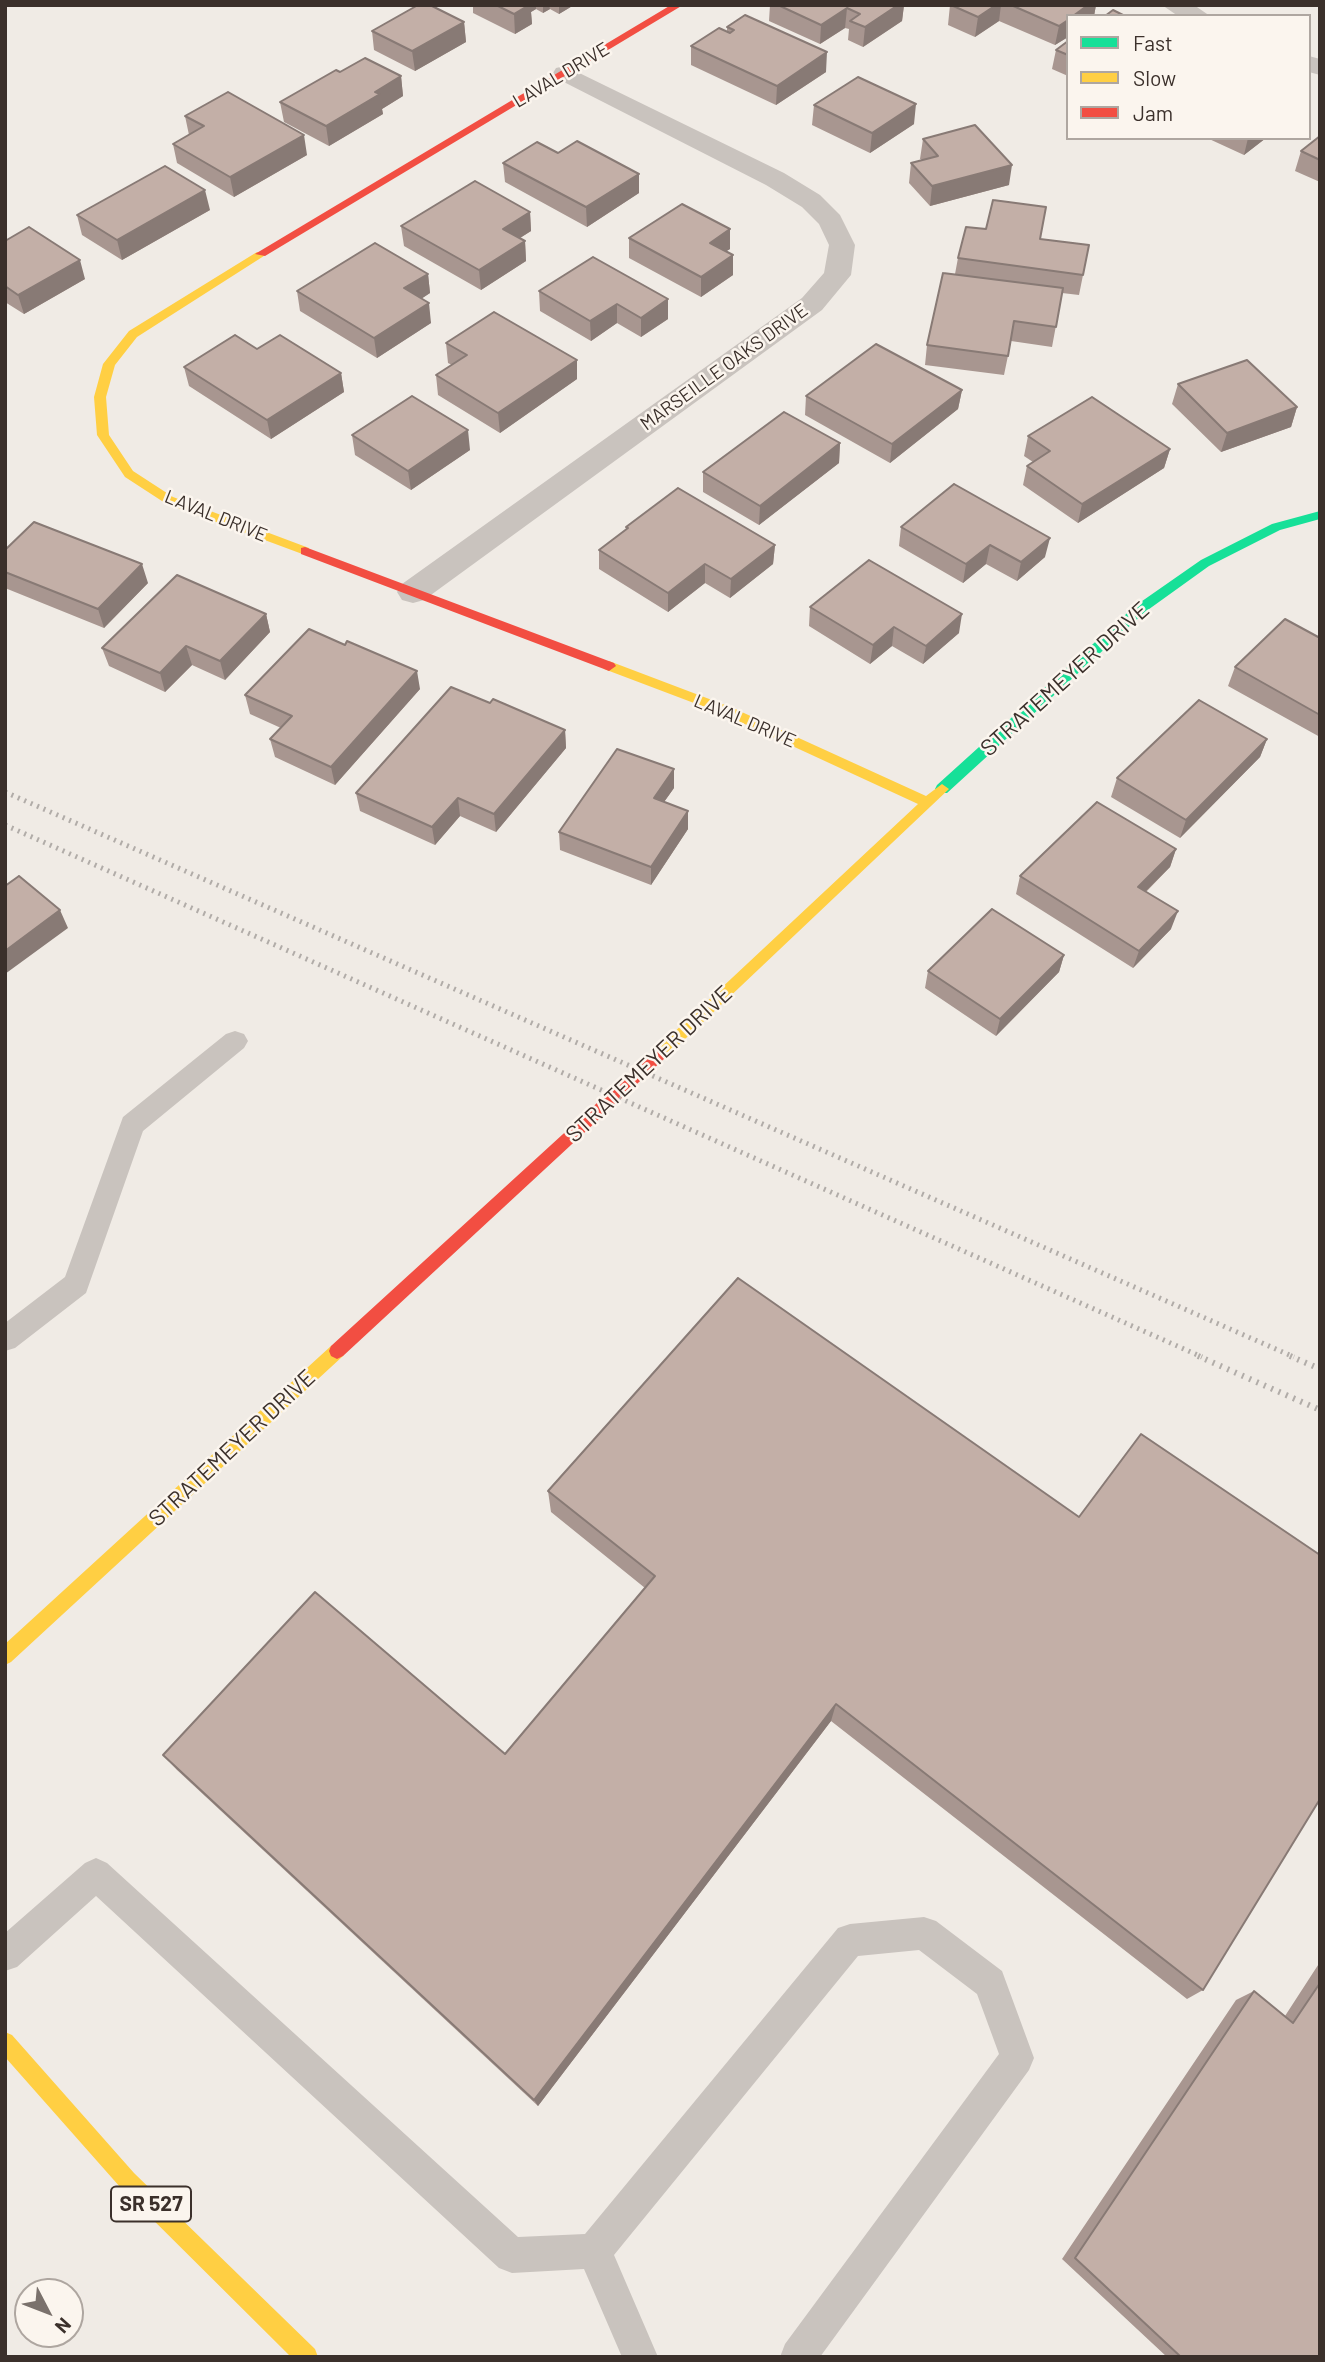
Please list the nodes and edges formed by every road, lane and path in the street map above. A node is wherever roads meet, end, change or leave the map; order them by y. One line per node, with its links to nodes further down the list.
1 (678, 5): 4 (street, LAVAL DRIVE)
2 (1174, 5): 3 (street)
3 (1194, 14)
4 (565, 73): 6 (street, MARSEILLE OAKS DRIVE); 6 (street, LAVAL DRIVE)
5 (1320, 515): 7 (street, STRATEMEYER DRIVE)
6 (413, 592): 7 (street, LAVAL DRIVE)
7 (927, 802): 10 (street, STRATEMEYER DRIVE)
8 (235, 1041): 9 (lane)
9 (5, 1339)
10 (5, 1656)
11 (5, 1955): 13 (lane)
12 (5, 2042): 14 (street, SR 527)
13 (594, 2251): 15 (lane); 16 (lane)
14 (307, 2357)
15 (640, 2357)
16 (798, 2357)

